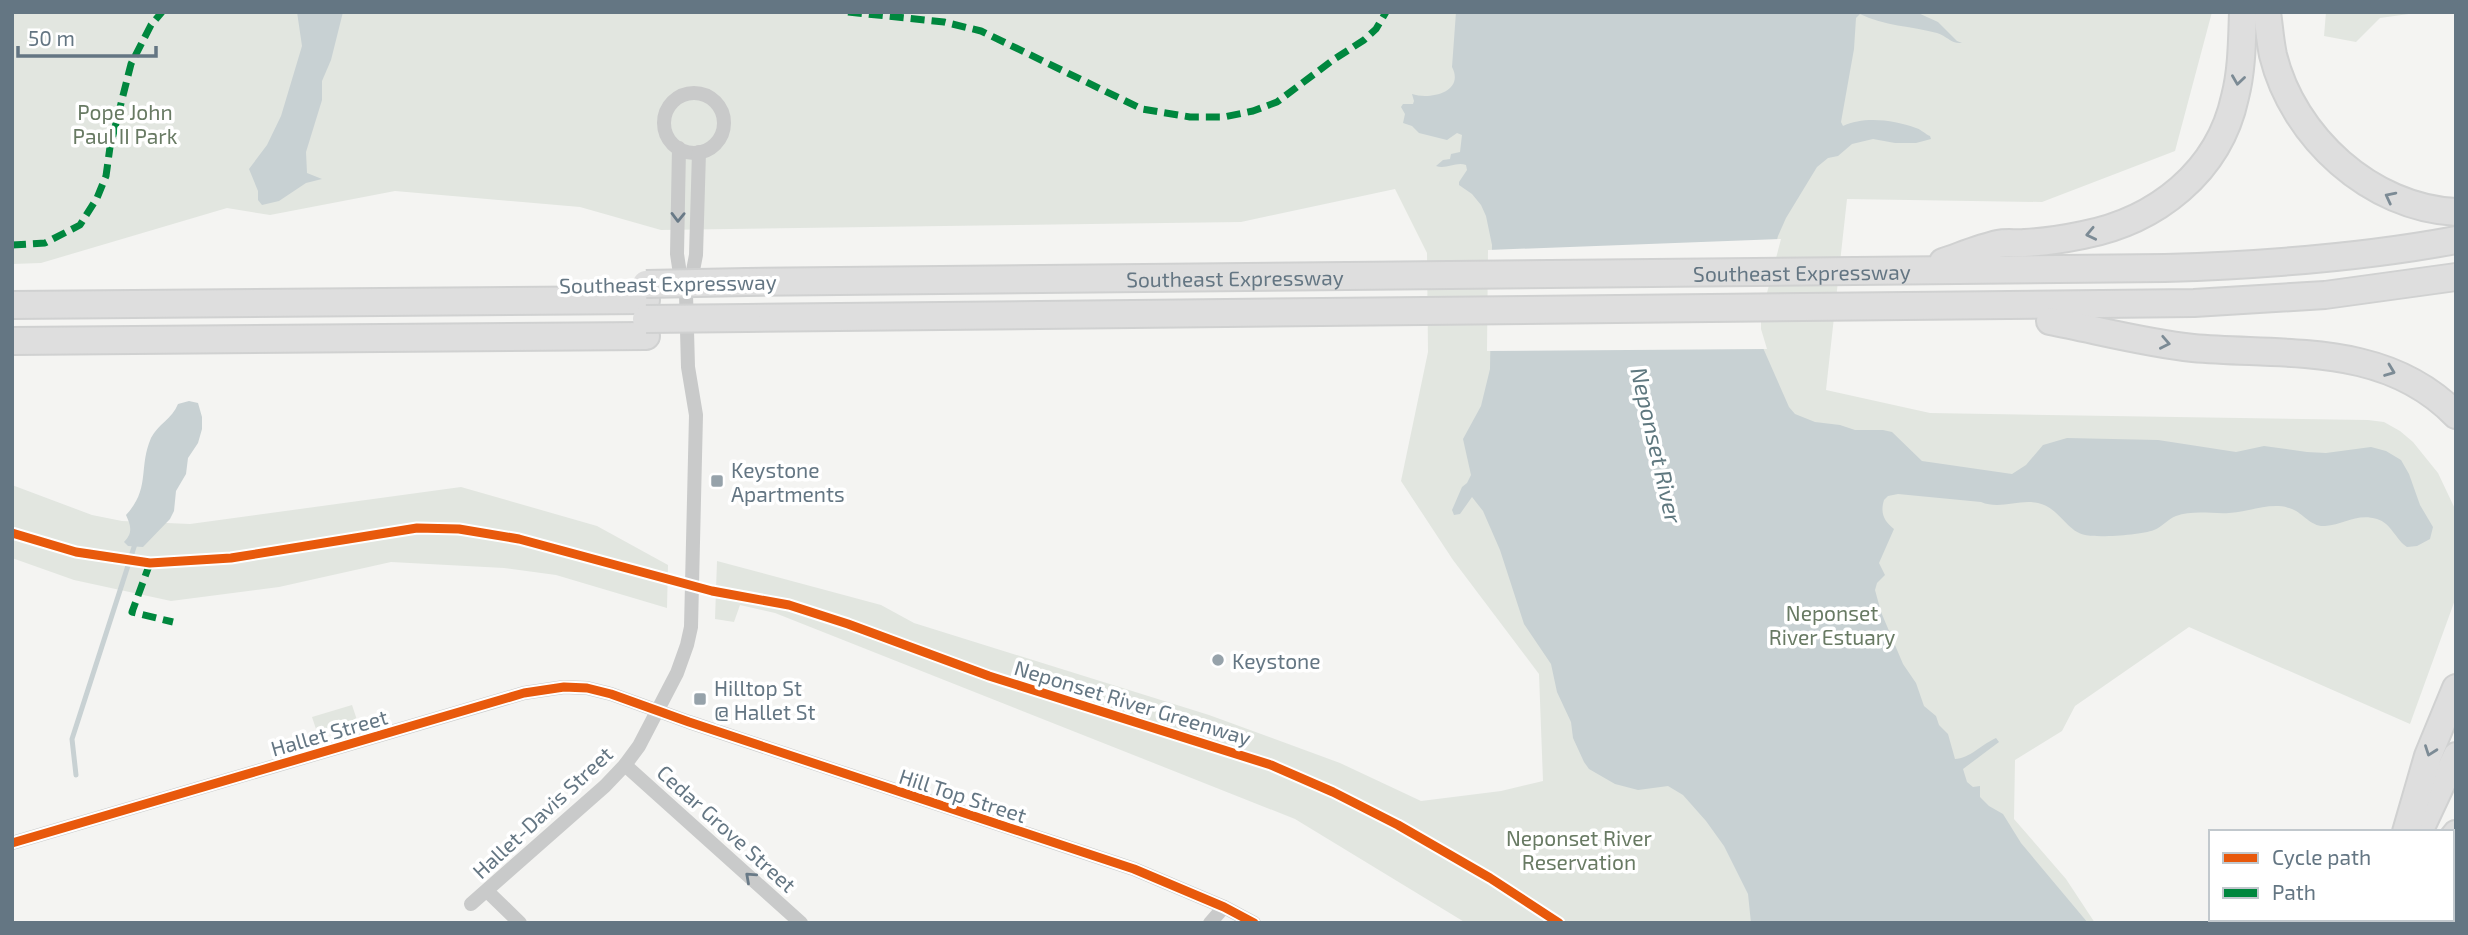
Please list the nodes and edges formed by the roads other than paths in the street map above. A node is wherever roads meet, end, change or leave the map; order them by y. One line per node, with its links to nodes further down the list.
1 (2243, 12): 8 (highway, one-way to 8)
2 (2267, 12): 5 (highway, one-way to 2)
3 (679, 148): 4 (street); 4 (street); 11 (street, one-way to 11)
4 (699, 152): 11 (street)
5 (2456, 212)
6 (2456, 240): 8 (highway, Southeast Expressway)
7 (2456, 257): 13 (highway)
8 (1914, 271): 13 (highway, Southeast Expressway)
9 (2456, 277): 13 (highway)
10 (12, 289): 17 (highway, Southeast Expressway)
11 (687, 294): 23 (street)
12 (2456, 294): 18 (highway, Southeast Expressway)
13 (1837, 299): 14 (highway, Southeast Expressway); 14 (highway, Southeast Expressway); 18 (highway, Southeast Expressway)
14 (1427, 302): 16 (highway, Southeast Expressway); 16 (highway, Southeast Expressway)
15 (12, 305): 17 (highway)
16 (747, 309): 17 (highway, Southeast Expressway, bridge); 17 (highway, Southeast Expressway)
17 (646, 310): 19 (highway); 20 (highway, Southeast Expressway)
18 (2050, 321): 21 (highway, one-way to 21)
19 (12, 324)
20 (12, 341)
21 (2456, 415)
22 (2456, 688): 27 (highway, one-way to 27)
23 (657, 710): 25 (street, Hallet-Davis Street); 30 (street, Hallet Street); 33 (street, Hill Top Street)
24 (2456, 755): 28 (highway)
25 (625, 765): 31 (street, Hallet-Davis Street); 35 (street, Cedar Grove Street, one-way to 25)
26 (2456, 823): 29 (highway)
27 (2407, 830)
28 (2421, 830)
29 (2454, 833)
30 (12, 843)
31 (487, 891): 32 (street, Hallet-Davis Street); 34 (street)
32 (471, 905)
33 (1224, 907): 36 (street); 37 (street, Hill Top Street)
34 (520, 923)
35 (801, 923)
36 (1210, 923)
37 (1254, 923)

